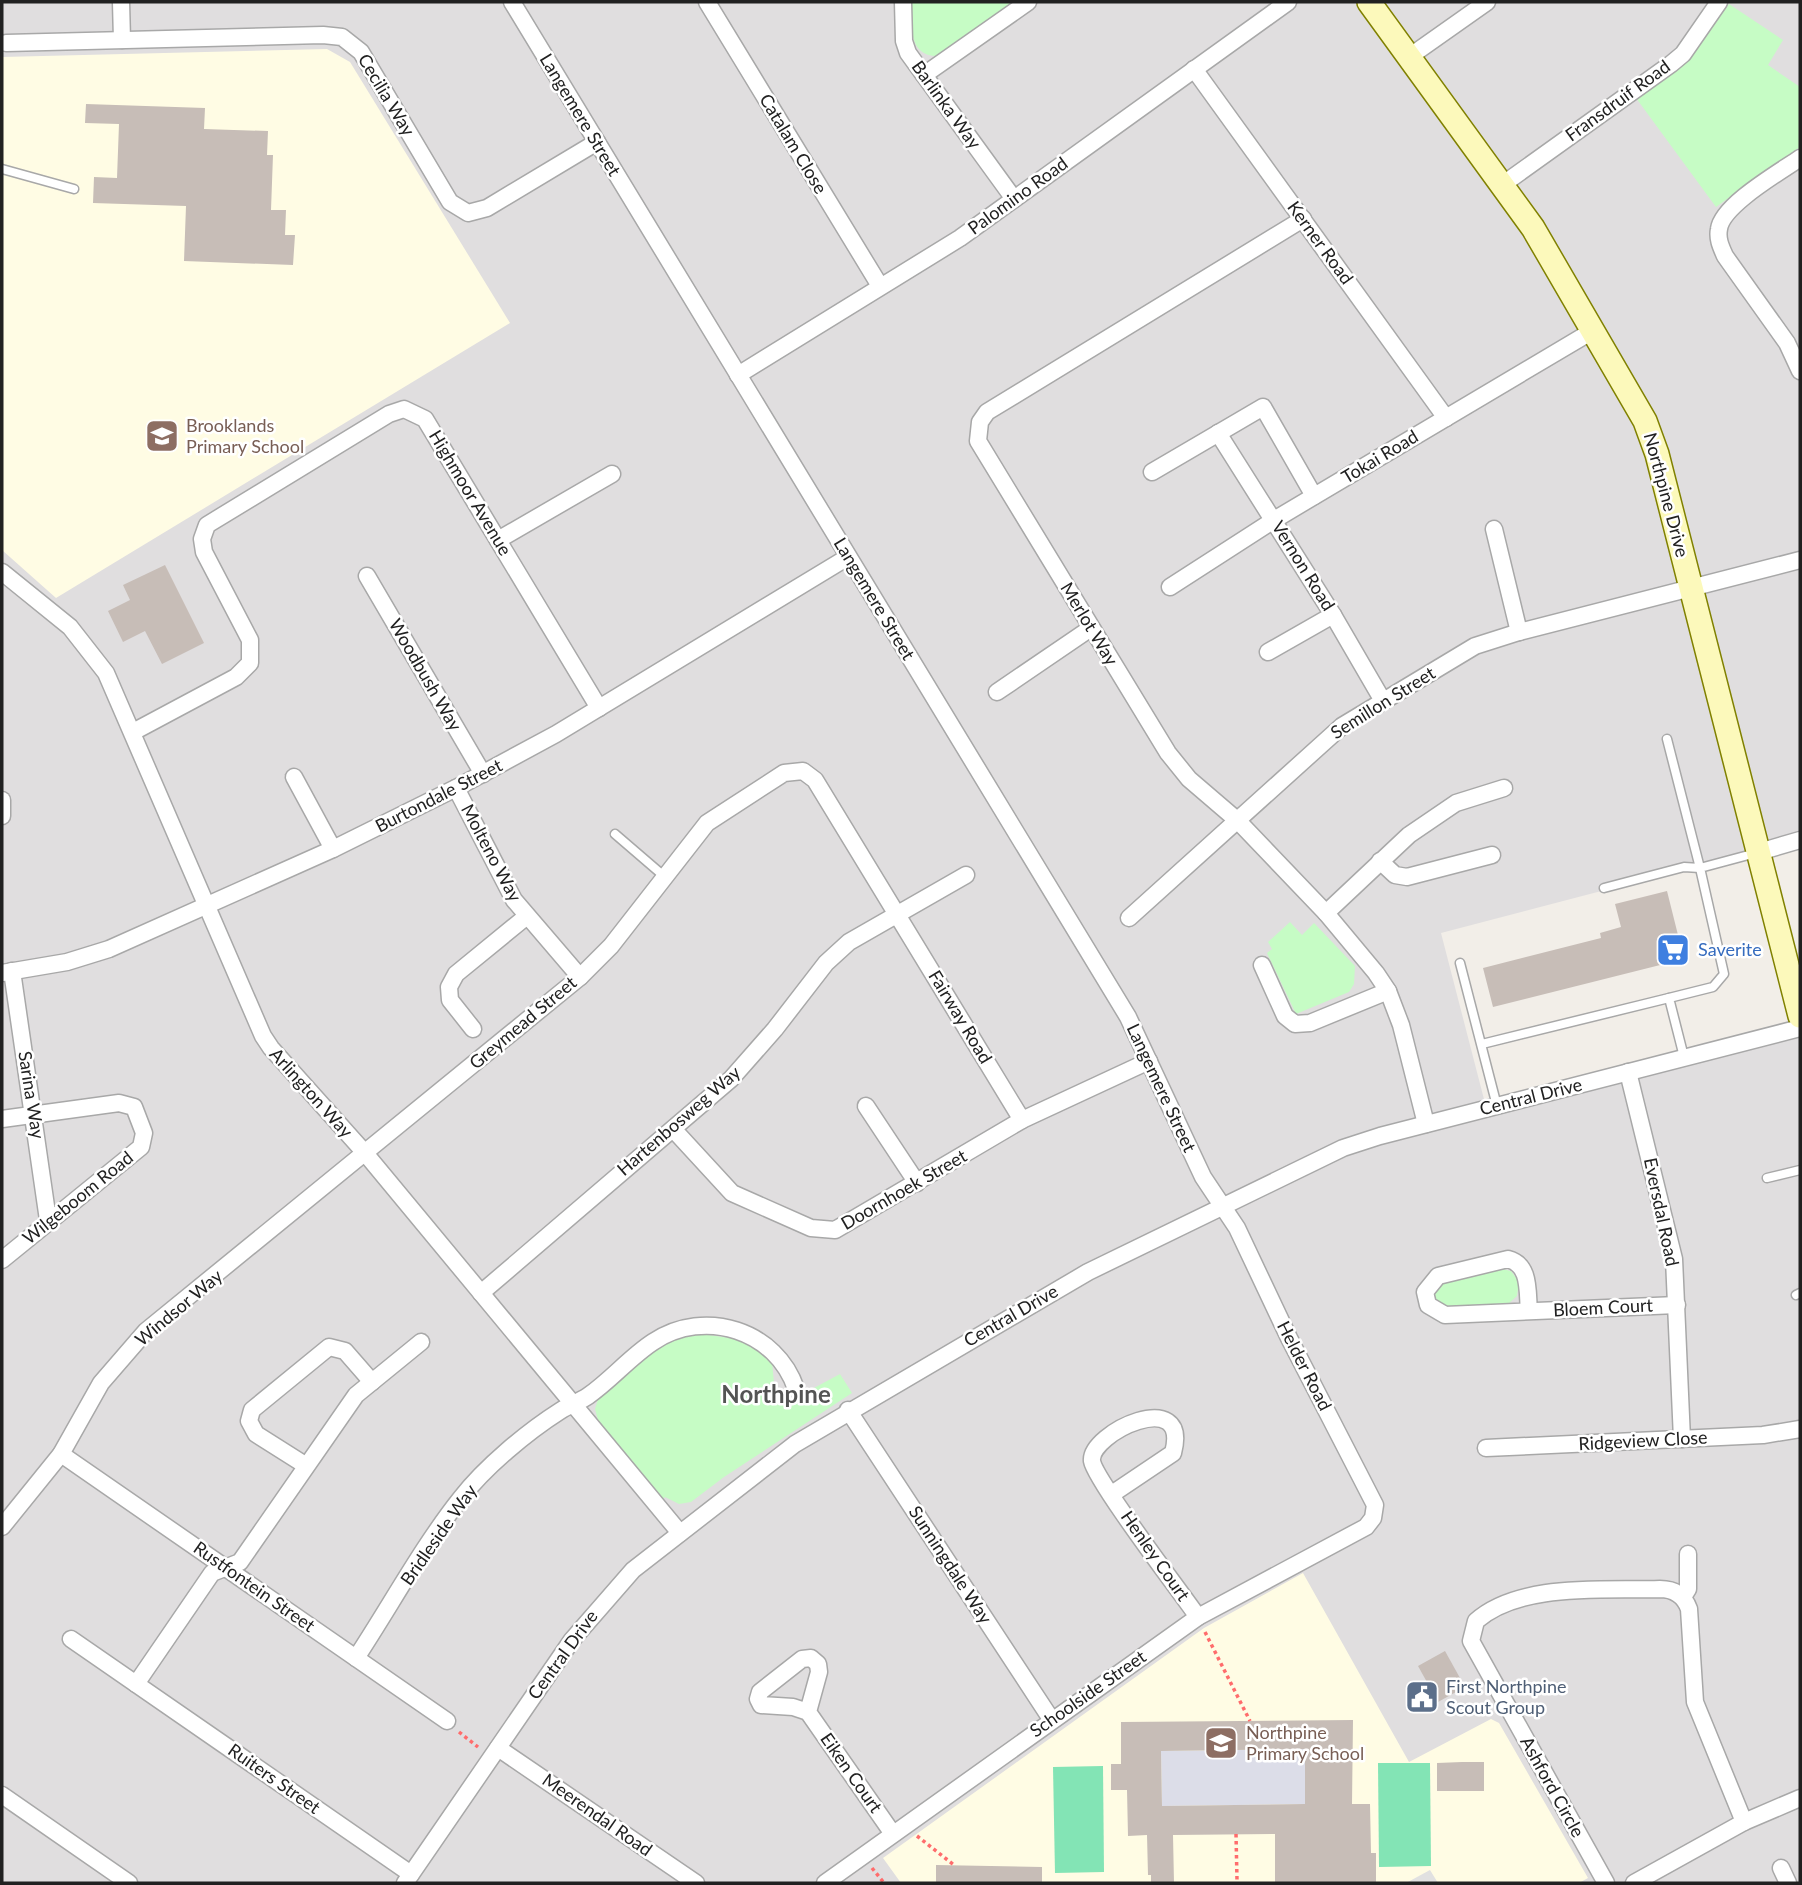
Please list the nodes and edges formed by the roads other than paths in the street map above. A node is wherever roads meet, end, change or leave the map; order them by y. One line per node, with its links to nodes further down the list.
1 (121, 2): 10 (street)
2 (512, 2): 15 (street, Langemere Street)
3 (707, 2): 22 (street, Catalam Close)
4 (903, 2): 14 (street, Barlinka Way)
5 (1028, 2): 14 (street)
6 (1288, 2): 13 (street, Palomino Road)
7 (1369, 2): 12 (street, Northpine Drive)
8 (1487, 2): 12 (street)
9 (1719, 2): 18 (street, Fransdruif Road)
10 (122, 40): 11 (street, Cecilia Way); 15 (street, Cecilia Way)
11 (6, 43)
12 (1409, 57): 18 (street, Northpine Drive)
13 (1194, 69): 20 (street, Palomino Road); 21 (street, Kerner Road)
14 (924, 75): 20 (street, Barlinka Way)
15 (597, 142): 25 (street, Langemere Street)
16 (1800, 158): 24 (street)
17 (2, 169): 19 (lane)
18 (1502, 185): 23 (street, Northpine Drive)
19 (74, 190)
20 (1014, 199): 22 (street, Palomino Road)
21 (1303, 219): 26 (street, Kerner Road); 41 (street, Merlot Way)
22 (880, 286): 25 (street, Palomino Road)
23 (1594, 330): 26 (street, Tokai Road); 39 (street, Northpine Drive)
24 (1800, 371)
25 (738, 375): 34 (street, Langemere Street)
26 (1446, 418): 30 (street, Tokai Road)
27 (1218, 433): 28 (street); 30 (street); 31 (street, Vernon Road)
28 (1152, 472)
29 (612, 474): 33 (street)
30 (1314, 496): 31 (street, Tokai Road)
31 (1274, 520): 38 (street, Tokai Road); 40 (street, Vernon Road)
32 (1494, 529): 42 (street)
33 (498, 540): 46 (street, Highmoor Avenue); 47 (street, Highmoor Avenue)
34 (848, 557): 46 (street, Burtondale Street); 83 (street, Langemere Street)
35 (1800, 560): 39 (street, Semillon Street)
36 (2, 572): 47 (street, Arlington Way)
37 (367, 576): 50 (street, Woodbush Way)
38 (1170, 587)
39 (1691, 588): 42 (street, Semillon Street); 60 (street, Northpine Drive)
40 (1333, 615): 43 (street); 45 (street, Vernon Road)
41 (1091, 628): 44 (street); 56 (street, Merlot Way)
42 (1519, 632): 45 (street, Semillon Street)
43 (1268, 652)
44 (997, 692)
45 (1384, 701): 56 (street, Semillon Street)
46 (599, 708): 50 (street, Burtondale Street)
47 (133, 732): 67 (street, Arlington Way)
48 (1667, 739): 63 (lane)
49 (803, 771): 65 (street, Greymead Street); 69 (street, Fairway Road)
50 (483, 774): 52 (street, Burtondale Street)
51 (294, 777): 59 (street)
52 (456, 788): 59 (street, Burtondale Street); 70 (street, Molteno Way)
53 (1504, 788): 62 (street)
54 (2, 800): 55 (street)
55 (2, 816)
56 (1238, 821): 68 (street, Merlot Way); 71 (street, Semillon Street)
57 (615, 834): 65 (lane)
58 (1800, 840): 60 (street)
59 (333, 849): 67 (street, Burtondale Street)
60 (1759, 852): 63 (lane); 78 (street, Northpine Drive)
61 (1492, 855): 62 (street)
62 (1380, 861): 68 (street)
63 (1700, 868): 66 (lane); 77 (lane)
64 (966, 875): 69 (street)
65 (666, 877): 75 (street, Greymead Street)
66 (1604, 888)
67 (209, 906): 74 (street, Burtondale Street); 92 (street, Arlington Way)
68 (1326, 913): 76 (street, Merlot Way)
69 (897, 914): 89 (street, Fairway Road); 91 (street, Hartenbosweg Way)
70 (527, 916): 75 (street, Molteno Way); 80 (street, Molteno Way)
71 (1129, 918)
72 (1460, 963): 81 (lane)
73 (1262, 965): 76 (street)
74 (7, 972): 87 (street, Sarina Way)
75 (580, 977): 92 (street, Greymead Street)
76 (1388, 991): 90 (street, Merlot Way)
77 (1670, 998): 81 (lane); 82 (lane)
78 (1800, 1016)
79 (1800, 1028): 82 (street, Central Drive)
80 (473, 1029)
81 (1482, 1044): 86 (lane)
82 (1684, 1058): 84 (street, Central Drive)
83 (1149, 1061): 89 (street, Doornhoek Street); 96 (street, Langemere Street)
84 (1628, 1072): 86 (street, Central Drive); 100 (street, Eversdal Road)
85 (866, 1106): 95 (street)
86 (1497, 1106): 90 (street, Central Drive)
87 (34, 1114): 88 (street); 97 (street, Sarina Way); 97 (street, Wilgeboom Road)
88 (2, 1118)
89 (1022, 1121): 95 (street, Doornhoek Street)
90 (1426, 1124): 96 (street, Central Drive)
91 (674, 1130): 95 (street, Doornhoek Street); 99 (street, Hartenbosweg Way)
92 (365, 1153): 99 (street, Arlington Way); 110 (street, Windsor Way)
93 (1800, 1170): 94 (lane)
94 (1767, 1178)
95 (918, 1184)
96 (1222, 1205): 106 (street, Central Drive); 114 (street, Helder Road)
97 (48, 1220): 98 (street, Wilgeboom Road)
98 (2, 1259)
99 (481, 1293): 105 (street, Arlington Way)
100 (1676, 1305): 101 (street, Bloem Court); 108 (street, Eversdal Road)
101 (1529, 1311): 101 (street, Bloem Court)
102 (421, 1342): 103 (street)
103 (372, 1382): 111 (street); 111 (street)
104 (796, 1389): 105 (street, Bridleside Way)
105 (573, 1404): 115 (street, Arlington Way); 121 (street, Bridleside Way)
106 (848, 1410): 115 (street, Central Drive); 124 (street, Sunningdale Way)
107 (1800, 1429): 108 (street, Ridgeview Close)
108 (1682, 1439): 109 (street, Ridgeview Close)
109 (1486, 1448)
110 (61, 1454): 113 (street, Windsor Way); 117 (street, Rustfontein Street)
111 (305, 1465): 117 (street)
112 (1112, 1494): 112 (street, Henley Court); 119 (street, Henley Court)
113 (2, 1527)
114 (1366, 1527): 119 (street, Schoolside Street)
115 (680, 1533): 126 (street, Central Drive)
116 (1688, 1554): 118 (street)
117 (225, 1567): 121 (street, Rustfontein Street); 122 (street)
118 (1683, 1597): 129 (street); 135 (street, Ashford Circle)
119 (1198, 1617): 124 (street, Schoolside Street)
120 (71, 1639): 122 (street, Ruiters Street)
121 (356, 1658): 125 (street, Rustfontein Street)
122 (136, 1684): 131 (street, Ruiters Street)
123 (808, 1712): 130 (street, Eiken Court)
124 (1051, 1719): 130 (street, Schoolside Street)
125 (447, 1721)
126 (490, 1749): 131 (street, Central Drive); 133 (street, Meerendal Road)
127 (2, 1795): 132 (street)
128 (1800, 1798): 129 (street)
129 (1744, 1822): 136 (street)
130 (893, 1834): 134 (street, Schoolside Street)
131 (408, 1879)
132 (129, 1883)
133 (696, 1883)
134 (825, 1883)
135 (1606, 1883)
136 (1634, 1883)

